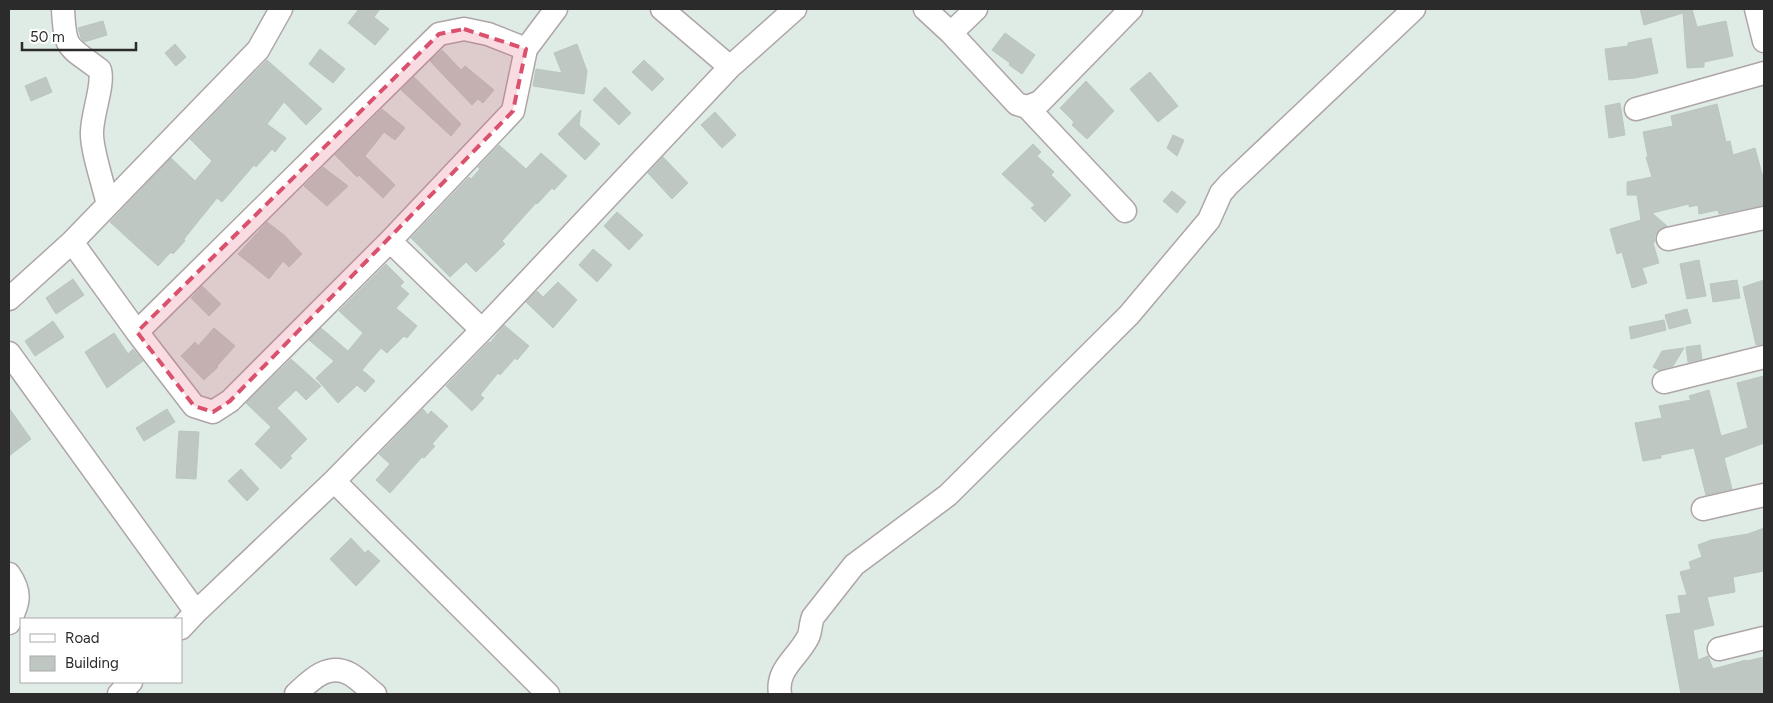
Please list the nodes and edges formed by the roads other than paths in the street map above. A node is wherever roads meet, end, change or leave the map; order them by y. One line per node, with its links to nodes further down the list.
1 (63, 9): 18 (street)
2 (281, 9): 18 (street)
3 (556, 9): 13 (street)
4 (662, 9): 14 (street)
5 (795, 9): 14 (street)
6 (925, 9): 11 (street)
7 (976, 9): 11 (street)
8 (1131, 9): 16 (street)
9 (1414, 9): 43 (street)
10 (1756, 9): 12 (street)
11 (951, 33): 16 (street)
12 (1764, 41)
13 (526, 49): 22 (street); 26 (street)
14 (730, 67): 25 (street)
15 (1764, 73): 17 (street)
16 (1027, 107): 19 (street)
17 (1636, 109)
18 (108, 205): 23 (street)
19 (1125, 211)
20 (1764, 218): 21 (street)
21 (1668, 239)
22 (390, 241): 25 (street); 26 (street)
23 (72, 242): 24 (street); 26 (street)
24 (9, 299)
25 (482, 330): 30 (street)
26 (137, 332)
27 (9, 353): 34 (street)
28 (1764, 357): 29 (street)
29 (1664, 382)
30 (334, 481): 34 (street); 42 (street)
31 (1764, 495): 32 (street)
32 (1703, 509)
33 (9, 574): 35 (street)
34 (189, 620)
35 (9, 623)
36 (1764, 638): 37 (street)
37 (1719, 649)
38 (130, 683): 39 (street)
39 (119, 694)
40 (296, 694): 41 (street)
41 (374, 694)
42 (548, 694)
43 (780, 694)

